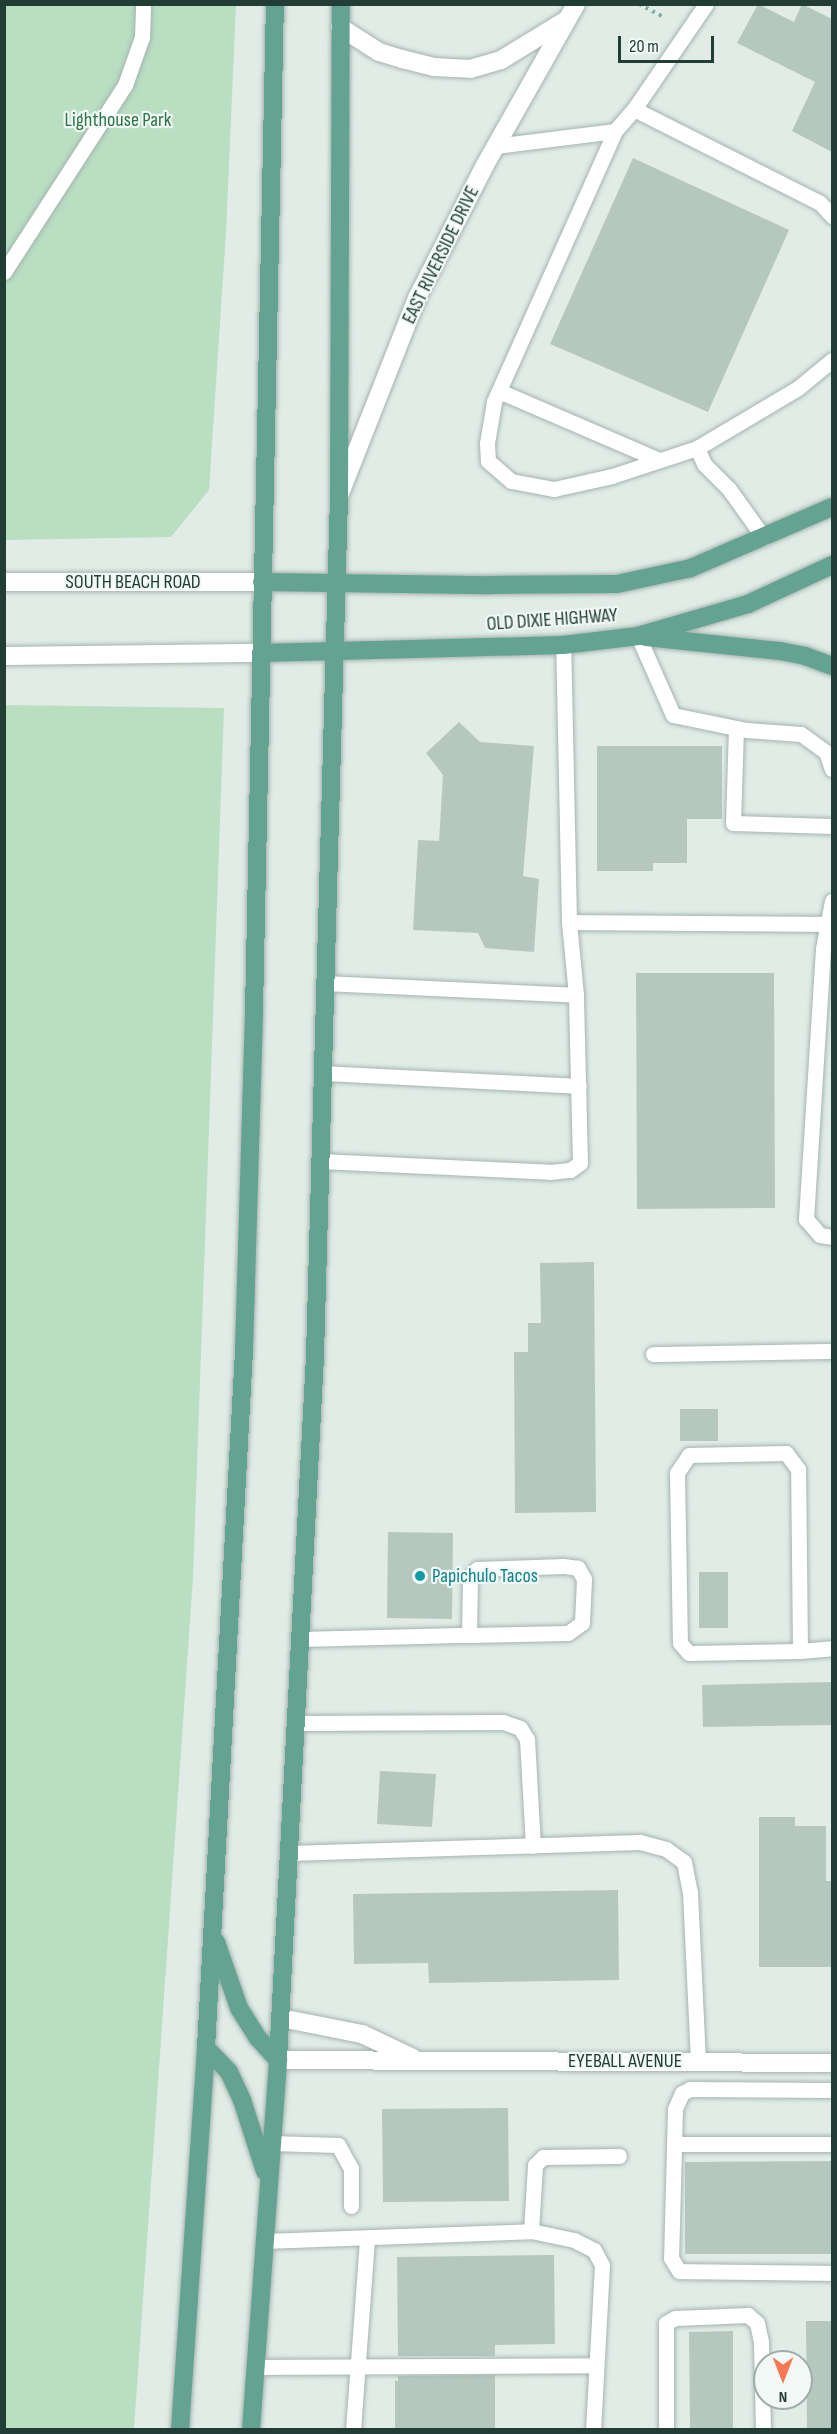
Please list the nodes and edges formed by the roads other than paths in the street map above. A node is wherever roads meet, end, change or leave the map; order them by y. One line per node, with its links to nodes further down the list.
1 (143, 4): 12 (lane)
2 (275, 4): 22 (main road)
3 (341, 4): 7 (main road)
4 (576, 4): 6 (street, EAST RIVERSIDE DRIVE)
5 (706, 4): 8 (lane)
6 (565, 22): 7 (street, EAST RIVERSIDE DRIVE); 10 (street, EAST RIVERSIDE DRIVE)
7 (340, 27): 17 (main road)
8 (634, 109): 9 (lane); 11 (lane)
9 (615, 131): 10 (lane); 14 (lane)
10 (495, 146): 17 (street, EAST RIVERSIDE DRIVE)
11 (832, 216)
12 (4, 272)
13 (832, 360): 15 (lane)
14 (499, 391): 16 (lane); 16 (lane)
15 (697, 448): 16 (lane); 19 (lane)
16 (659, 460)
17 (339, 498): 23 (main road)
18 (832, 507): 19 (main road, OLD DIXIE HIGHWAY)
19 (764, 538): 23 (main road, OLD DIXIE HIGHWAY)
20 (832, 565): 24 (main road, OLD DIXIE HIGHWAY)
21 (4, 582): 22 (street, SOUTH BEACH ROAD)
22 (262, 582): 23 (main road, OLD DIXIE HIGHWAY); 27 (main road)
23 (337, 584): 26 (main road)
24 (638, 636): 25 (main road, OLD DIXIE HIGHWAY); 29 (main road); 30 (lane)
25 (563, 645): 26 (main road, OLD DIXIE HIGHWAY); 34 (lane)
26 (334, 651): 27 (main road, OLD DIXIE HIGHWAY); 36 (main road)
27 (262, 652): 28 (street); 51 (main road)
28 (4, 657)
29 (832, 666)
30 (736, 728): 31 (lane); 32 (lane)
31 (832, 769)
32 (832, 826)
33 (832, 901): 35 (lane)
34 (569, 922): 35 (lane); 37 (lane)
35 (831, 924): 41 (lane)
36 (326, 983): 37 (lane); 38 (main road)
37 (576, 995): 39 (lane)
38 (323, 1073): 39 (lane); 40 (main road)
39 (579, 1086): 40 (lane)
40 (320, 1161): 45 (main road)
41 (832, 1237)
42 (832, 1351): 43 (lane)
43 (653, 1354)
44 (469, 1635): 44 (lane); 45 (lane)
45 (300, 1639): 48 (main road)
46 (832, 1648): 47 (lane)
47 (800, 1651): 47 (lane)
48 (296, 1723): 49 (lane); 50 (main road)
49 (532, 1845): 50 (lane); 56 (lane)
50 (289, 1853): 52 (main road)
51 (213, 1932): 53 (main road); 54 (main road)
52 (280, 2018): 54 (main road); 55 (street, EYEBALL AVENUE)
53 (206, 2048): 63 (main road); 72 (main road)
54 (278, 2060): 55 (street, EYEBALL AVENUE); 59 (main road)
55 (417, 2060): 56 (street, EYEBALL AVENUE)
56 (698, 2061): 57 (street, EYEBALL AVENUE)
57 (832, 2063)
58 (832, 2090): 60 (lane)
59 (271, 2143): 63 (main road); 64 (lane)
60 (674, 2144): 61 (lane); 68 (lane)
61 (832, 2144)
62 (619, 2157): 65 (lane)
63 (269, 2181): 67 (main road)
64 (351, 2206)
65 (531, 2231): 66 (lane); 69 (lane)
66 (367, 2238): 67 (lane); 71 (lane)
67 (264, 2241): 70 (main road)
68 (832, 2273)
69 (596, 2364): 71 (lane); 75 (lane)
70 (256, 2367): 71 (lane); 73 (main road)
71 (358, 2367): 74 (lane)
72 (180, 2430)
73 (251, 2430)
74 (353, 2430)
75 (593, 2430)
76 (666, 2430): 77 (lane)
77 (763, 2430)

